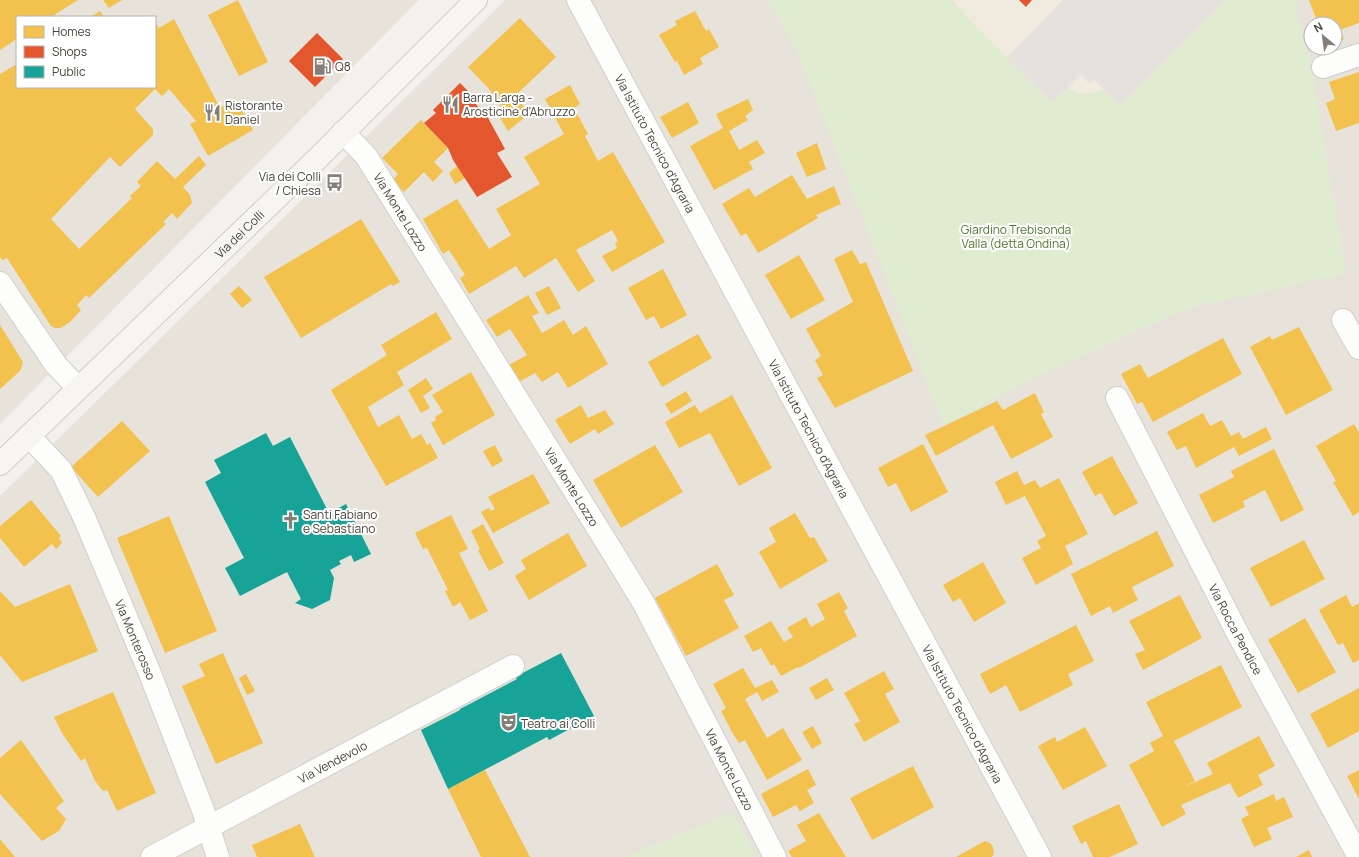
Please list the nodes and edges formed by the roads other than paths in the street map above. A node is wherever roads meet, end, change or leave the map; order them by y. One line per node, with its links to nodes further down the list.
1 (476, 0): 5 (main road, Via dei Colli)
2 (578, 0): 18 (street, Via Istituto Tecnico d'Agraria)
3 (1359, 55): 4 (street)
4 (1322, 67)
5 (343, 132): 9 (main road, Via dei Colli); 17 (street, Via Monte Lozzo)
6 (0, 283): 9 (street)
7 (1343, 320): 8 (street)
8 (1359, 348)
9 (78, 388): 11 (main road, Via dei Colli)
10 (1117, 398): 19 (street, Via Rocca Pendice)
11 (29, 436): 12 (main road, Via dei Colli); 14 (street, Via Monterosso)
12 (0, 464)
13 (513, 666): 14 (street, Via Vendevolo)
14 (208, 828): 15 (street, Via Vendevolo); 16 (street, Via Monterosso)
15 (152, 857)
16 (218, 857)
17 (776, 857)
18 (1040, 857)
19 (1359, 857)

